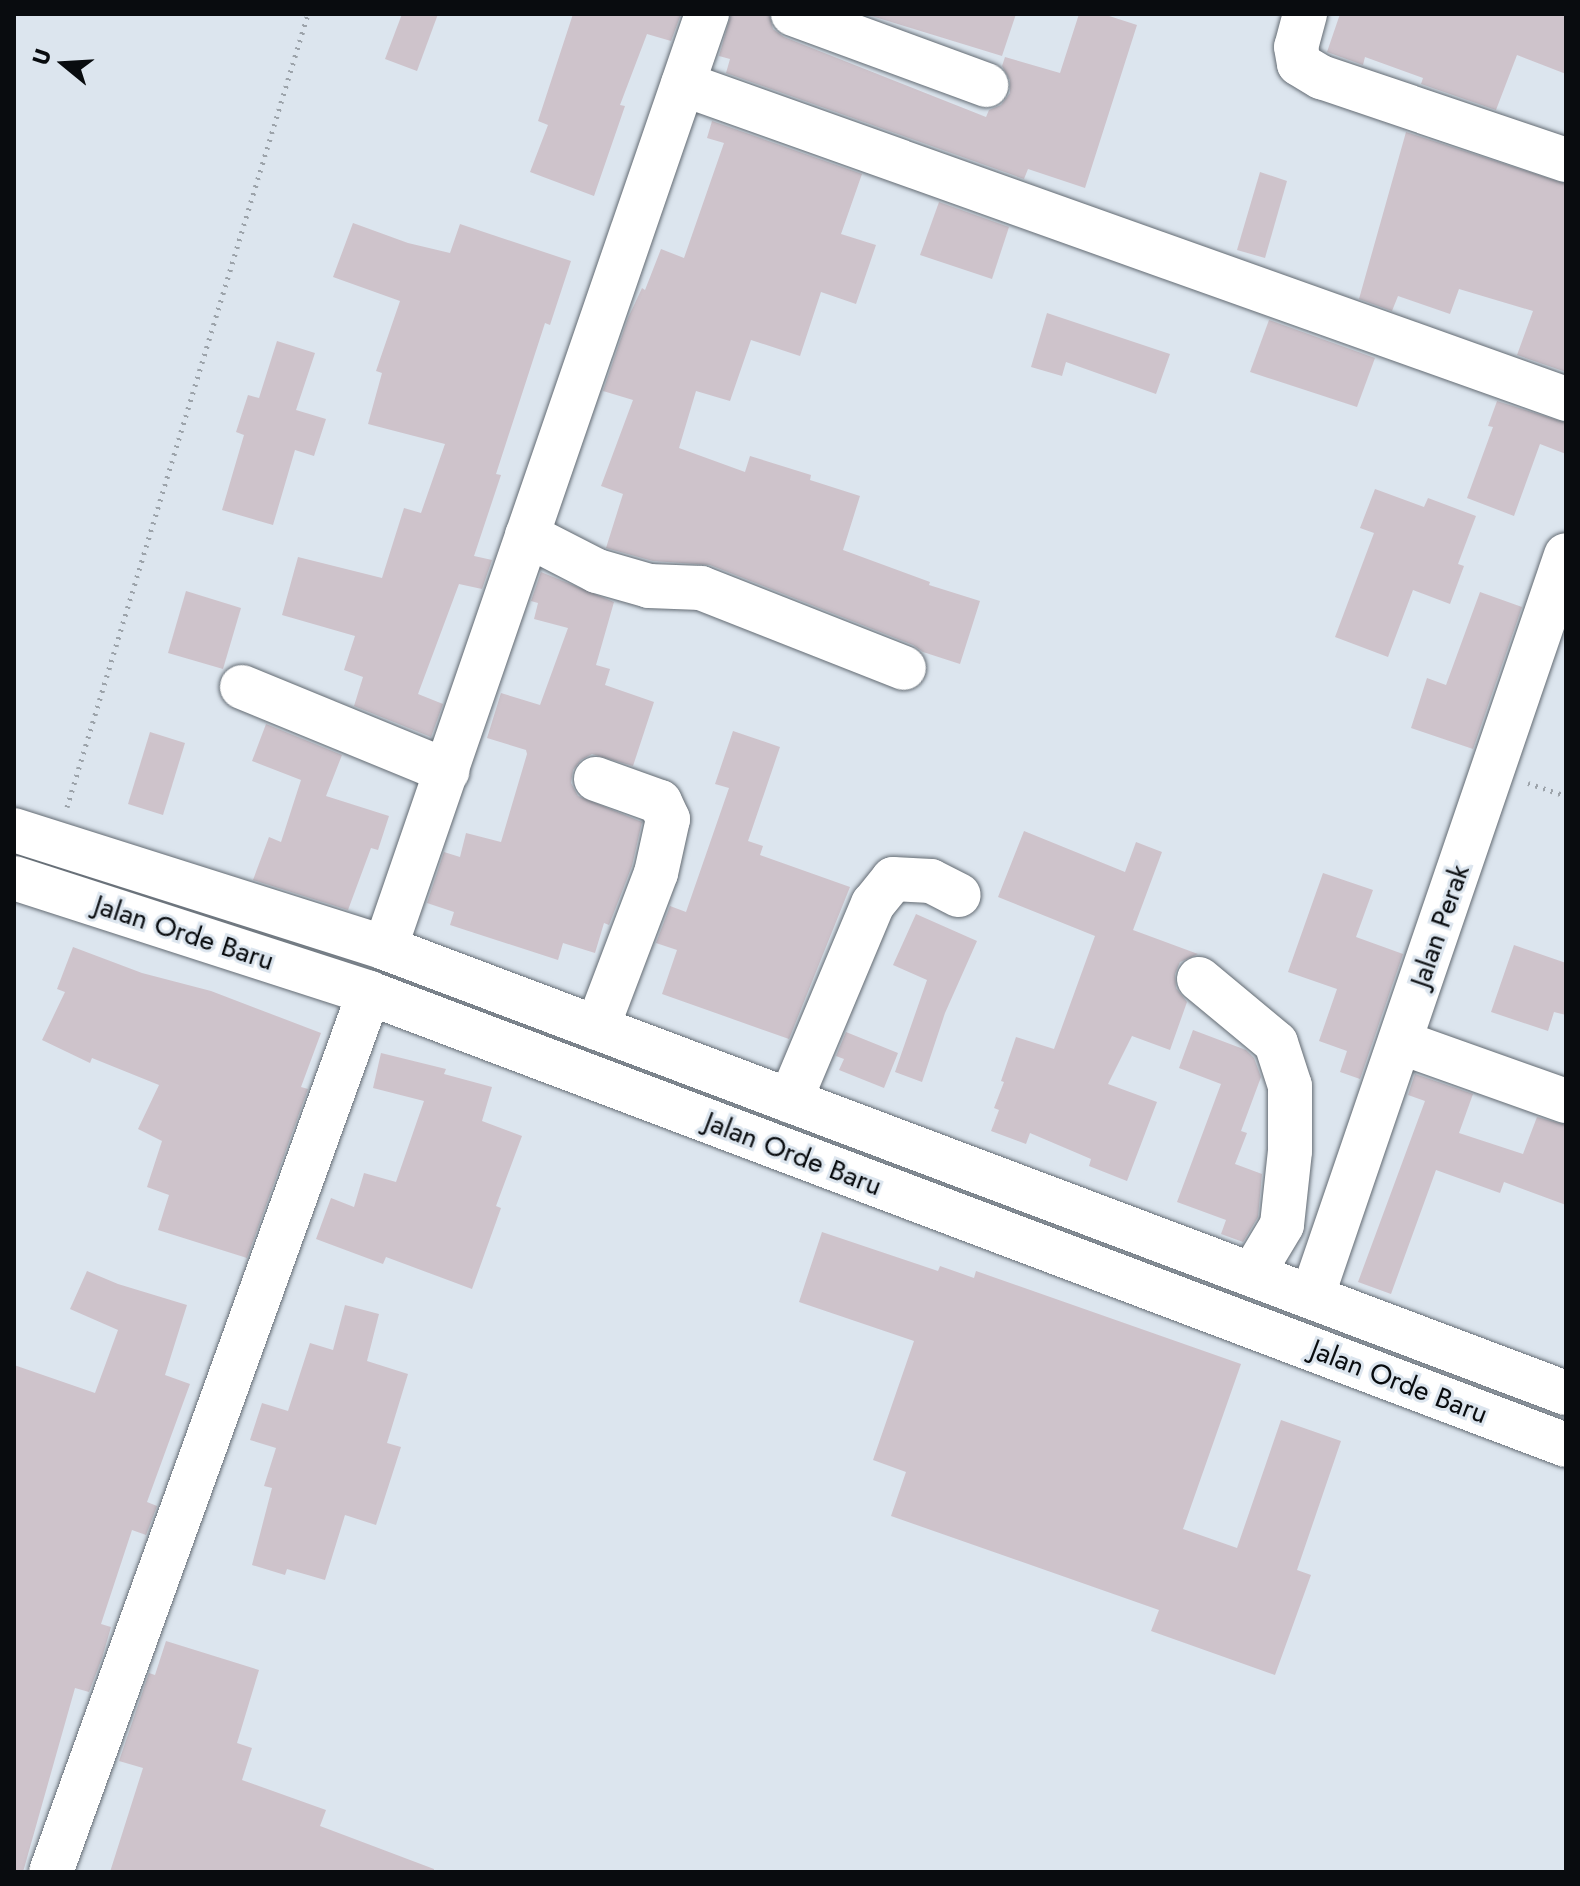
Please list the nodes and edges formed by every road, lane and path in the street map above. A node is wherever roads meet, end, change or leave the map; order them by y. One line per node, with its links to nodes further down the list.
1 (308, 14): 17 (path)
2 (707, 14): 5 (street)
3 (793, 14): 6 (street)
4 (1305, 14): 7 (street)
5 (683, 84): 8 (street); 9 (street)
6 (986, 85)
7 (1566, 160)
8 (1566, 399)
9 (527, 535): 12 (street); 14 (street)
10 (1566, 555): 11 (street, Jalan Perak)
11 (1556, 613): 24 (street, Jalan Perak)
12 (904, 668)
13 (242, 687): 14 (street)
14 (447, 771): 20 (street)
15 (596, 779): 23 (street)
16 (14, 830): 17 (street, Jalan Orde Baru)
17 (56, 843): 20 (street, Jalan Orde Baru)
18 (14, 878): 22 (street, Jalan Orde Baru)
19 (959, 895): 25 (street)
20 (385, 948): 23 (street, Jalan Orde Baru)
21 (1199, 979): 29 (street)
22 (369, 993): 28 (street, Jalan Orde Baru); 33 (street)
23 (597, 1028): 25 (street, Jalan Orde Baru)
24 (1400, 1042): 26 (street); 30 (street, Jalan Perak)
25 (790, 1101): 27 (street, Jalan Orde Baru)
26 (1566, 1101)
27 (891, 1139): 28 (street); 29 (street, Jalan Orde Baru)
28 (874, 1184): 32 (street, Jalan Orde Baru)
29 (1252, 1275): 30 (street, Jalan Orde Baru)
30 (1312, 1297): 31 (street, Jalan Orde Baru)
31 (1566, 1393)
32 (1566, 1445)
33 (51, 1872)

